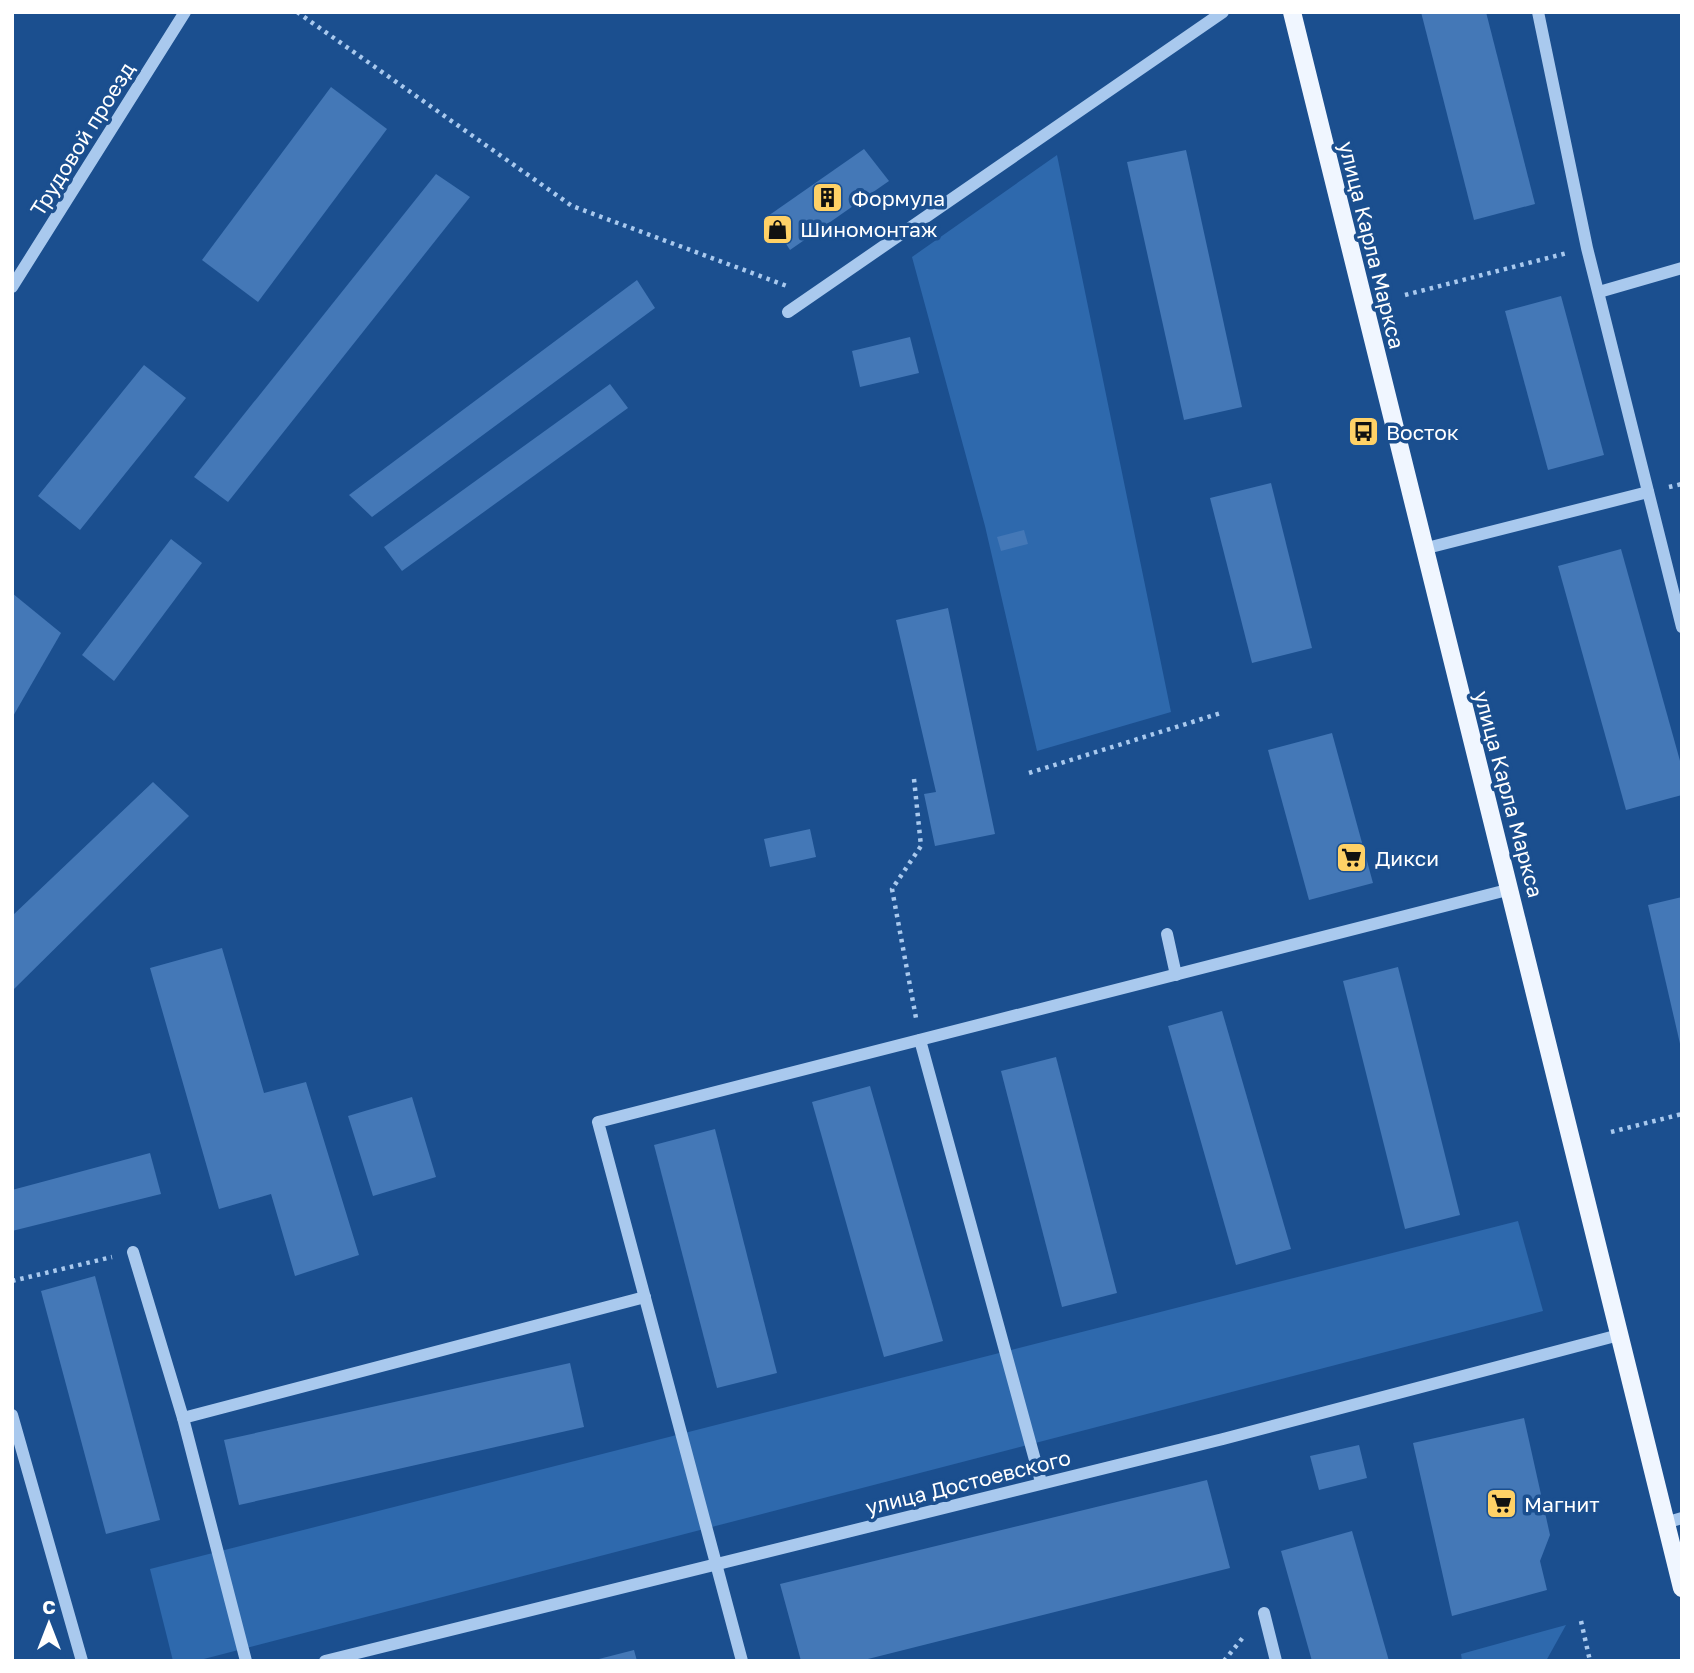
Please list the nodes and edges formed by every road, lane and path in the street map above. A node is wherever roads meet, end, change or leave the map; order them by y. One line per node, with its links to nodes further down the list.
1 (185, 12): 8 (street, Трудовой проезд)
2 (296, 12): 11 (path)
3 (1223, 12): 11 (street)
4 (1292, 12): 14 (main road, улица Карла Маркса)
5 (1538, 12): 6 (street)
6 (1587, 248): 9 (street); 10 (path)
7 (1682, 268): 9 (street)
8 (14, 280)
9 (1599, 292): 13 (street)
10 (1405, 295)
11 (814, 296): 12 (street)
12 (788, 312)
13 (1648, 492): 14 (street); 15 (street)
14 (1423, 549): 19 (main road, улица Карла Маркса)
15 (1682, 627)
16 (1222, 713): 17 (path)
17 (1030, 773)
18 (914, 779): 22 (path)
19 (1511, 889): 21 (street); 28 (main road, улица Карла Маркса)
20 (1167, 934): 21 (street)
21 (1176, 975): 22 (street)
22 (920, 1040): 27 (street); 31 (street)
23 (1682, 1114): 24 (path)
24 (1611, 1132)
25 (133, 1252): 26 (path); 30 (street)
26 (12, 1281)
27 (645, 1297): 30 (street); 33 (street)
28 (1619, 1335): 31 (street, улица Достоевского); 32 (main road, улица Карла Маркса)
29 (12, 1415): 37 (street)
30 (183, 1418): 38 (street)
31 (1041, 1482): 33 (street, улица Достоевского)
32 (1673, 1521): 34 (main road, улица Карла Маркса)
33 (718, 1565): 39 (street, улица Достоевского); 40 (street)
34 (1682, 1588)
35 (1264, 1613): 41 (street)
36 (1581, 1621): 42 (path)
37 (82, 1661)
38 (246, 1661)
39 (325, 1661)
40 (742, 1661)
41 (1276, 1661)
42 (1590, 1661)

